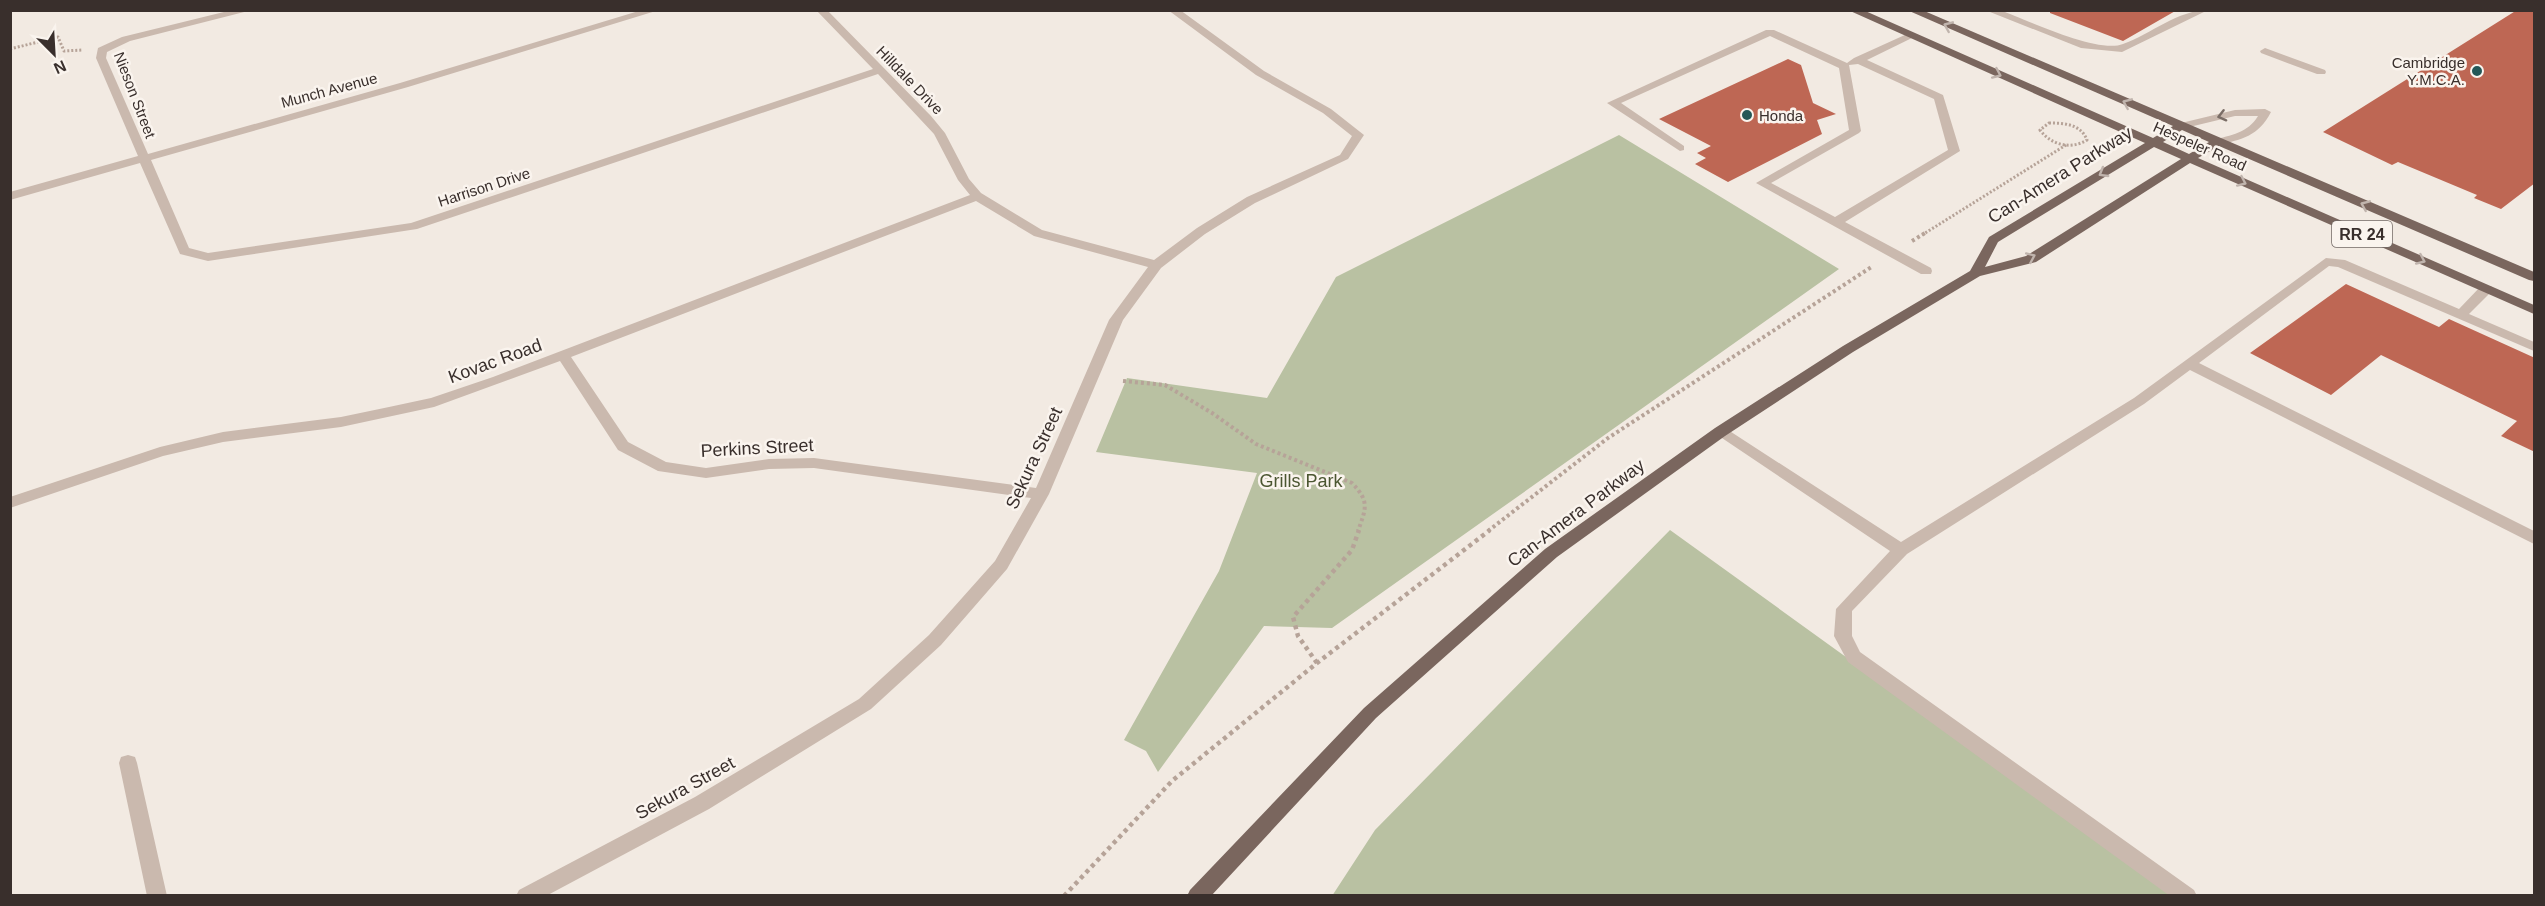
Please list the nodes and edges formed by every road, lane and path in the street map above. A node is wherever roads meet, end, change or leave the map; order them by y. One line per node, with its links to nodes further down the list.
1 (247, 10): 11 (street, Nieson Street)
2 (654, 10): 24 (street, Munch Avenue)
3 (821, 10): 15 (street, Hilldale Drive)
4 (1173, 10): 30 (street, Sekura Street)
5 (1854, 10): 9 (main road, Hespeler Road / RR 24)
6 (1912, 10): 17 (main road, Hespeler Road / RR 24, one-way to 6)
7 (1990, 10): 8 (street)
8 (2203, 10)
9 (1911, 36): 13 (street); 21 (main road, Hespeler Road / RR 24, one-way to 21)
10 (10, 49): 11 (path)
11 (102, 50): 24 (street, Nieson Street)
12 (2265, 51): 16 (street)
13 (1858, 60): 14 (street); 28 (street)
14 (1844, 66): 23 (street); 28 (street)
15 (881, 70): 24 (street, Harrison Drive); 27 (street, Hilldale Drive)
16 (2321, 72)
17 (2181, 126): 20 (main road, Hespeler Road / RR 24); 20 (street, one-way to 17); 21 (main road, Can-Amera Parkway)
18 (2087, 140): 19 (path); 22 (path); 22 (path)
19 (2093, 140)
20 (2217, 142): 25 (main road, Can-Amera Parkway); 33 (main road, Hespeler Road / RR 24, one-way to 20)
21 (2153, 143): 25 (main road, Hespeler Road / RR 24); 32 (main road, Can-Amera Parkway, one-way to 32)
22 (2066, 145): 29 (path)
23 (1680, 148)
24 (143, 157): 26 (street, Munch Avenue)
25 (2189, 159): 32 (main road, Can-Amera Parkway, one-way to 25); 34 (main road, Hespeler Road / RR 24, one-way to 34)
26 (10, 196)
27 (977, 196): 30 (street, Hilldale Drive); 38 (street, Kovac Road)
28 (1835, 223): 29 (street)
29 (1892, 253): 31 (street); 46 (path)
30 (1156, 265): 42 (street, Sekura Street)
31 (1926, 271)
32 (1975, 273): 41 (main road, Can-Amera Parkway)
33 (2535, 277)
34 (2486, 289): 35 (main road, Hespeler Road / RR 24); 36 (street)
35 (2535, 310)
36 (2461, 315): 37 (street); 39 (street)
37 (2535, 347)
38 (563, 355): 42 (street, Perkins Street); 43 (street, Kovac Road)
39 (2189, 364): 44 (street); 45 (street)
40 (1123, 381): 46 (path)
41 (1720, 432): 45 (street); 51 (main road, Can-Amera Parkway)
42 (1041, 494): 49 (street, Sekura Street)
43 (10, 503)
44 (2535, 538)
45 (1901, 550): 52 (street)
46 (1317, 663): 50 (path)
47 (128, 763): 48 (street)
48 (157, 896)
49 (526, 896)
50 (1064, 896)
51 (1197, 896)
52 (2187, 896)

